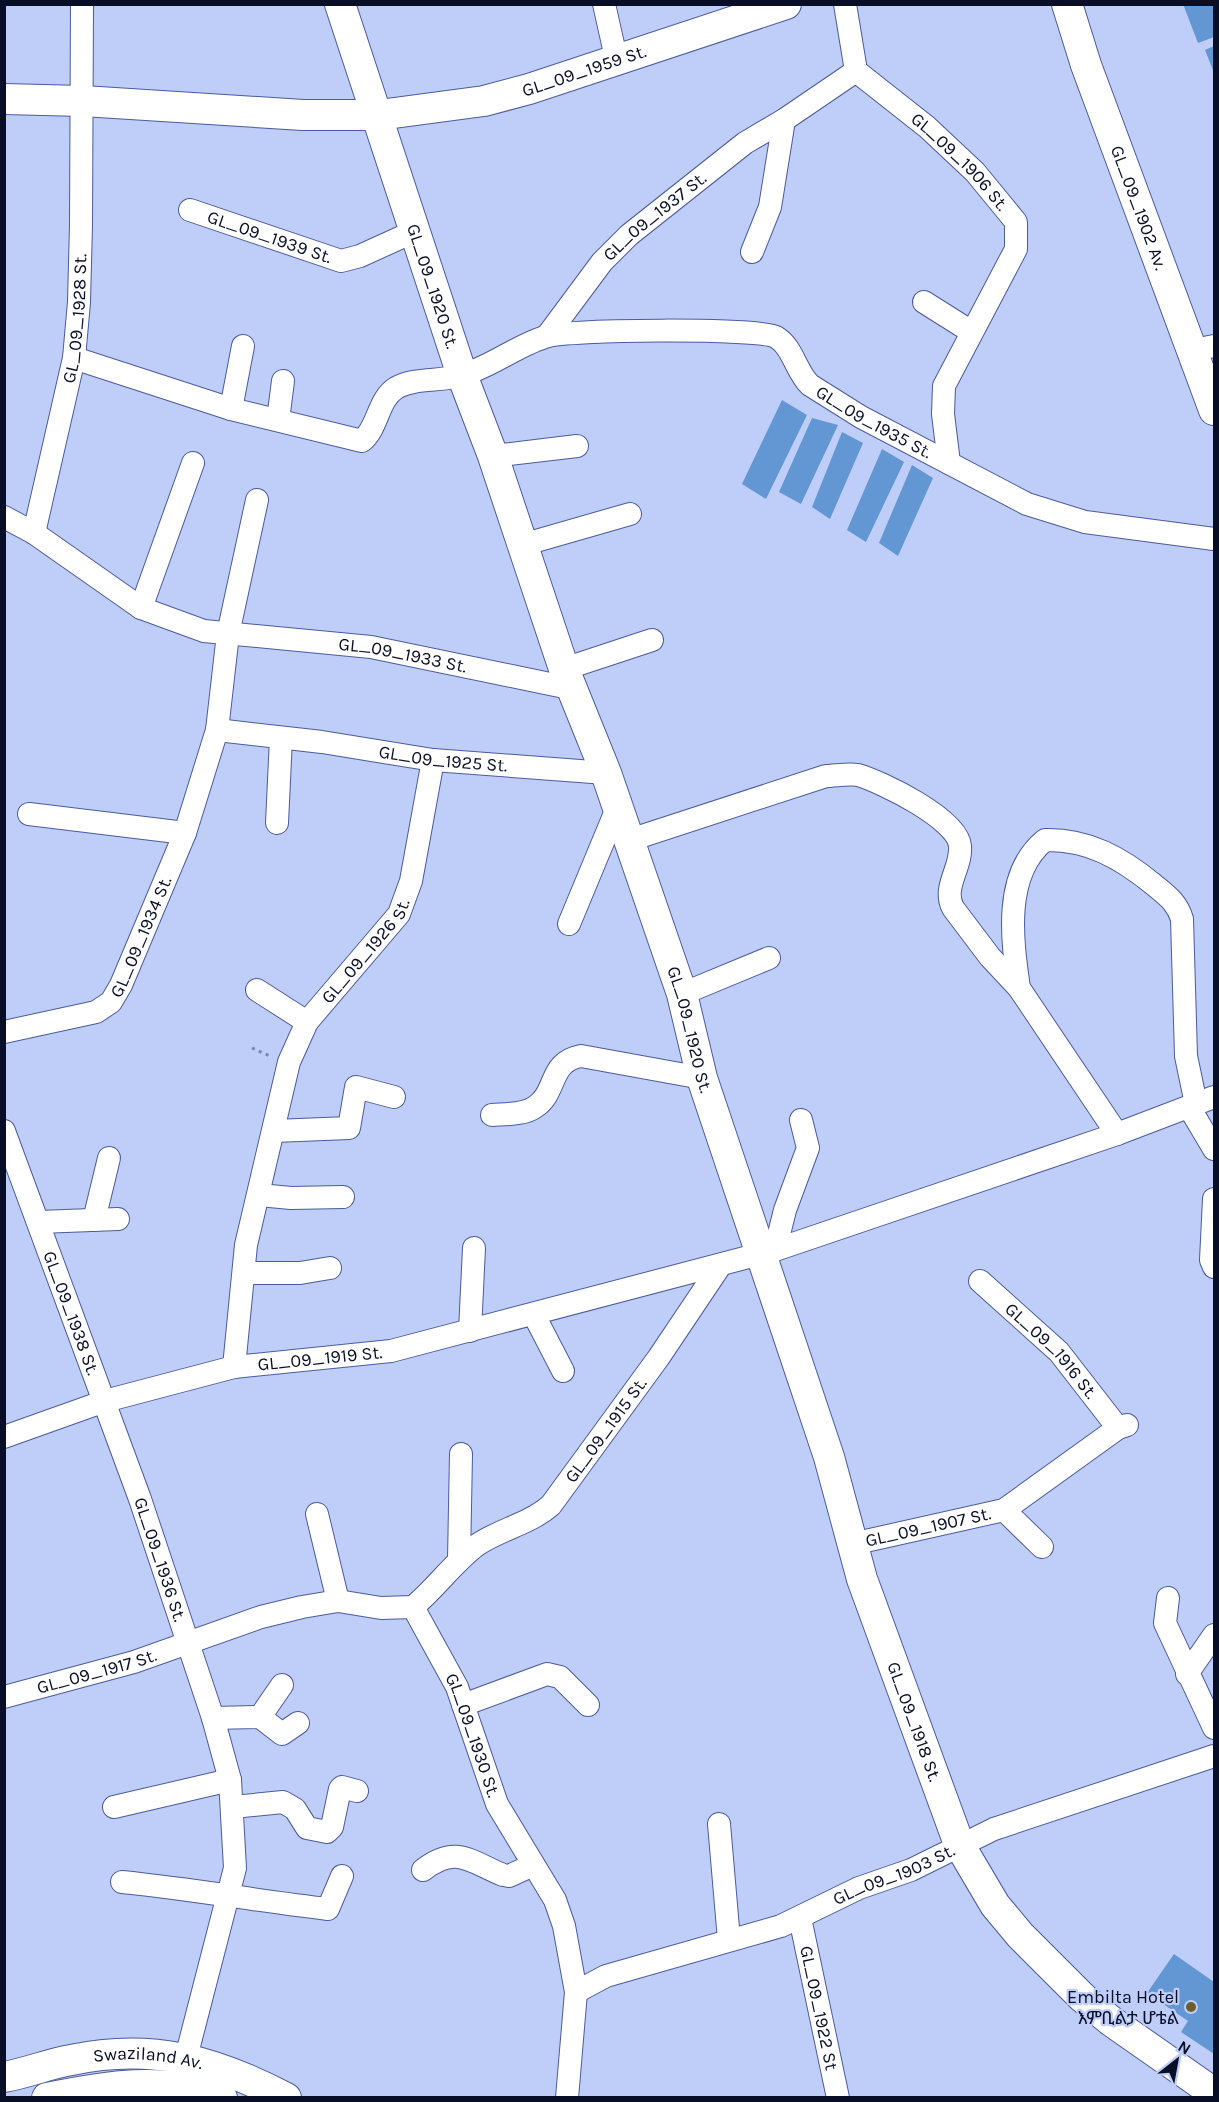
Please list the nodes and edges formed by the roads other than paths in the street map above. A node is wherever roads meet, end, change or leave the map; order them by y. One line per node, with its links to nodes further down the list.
1 (82, 4): 10 (street, GL_09_1928 St.)
2 (340, 4): 11 (main road, GL_09_1920 St.)
3 (604, 4): 7 (street)
4 (786, 4): 7 (main road, GL_09_1959 St.)
5 (845, 4): 8 (street)
6 (1067, 4): 20 (main road, GL_09_1902 Av.)
7 (617, 62): 11 (main road, GL_09_1959 St.)
8 (856, 70): 12 (street, GL_09_1937 St.); 17 (street, GL_09_1906 St.)
9 (4, 99): 10 (main road, GL_09_1959 St.)
10 (83, 101): 11 (main road, GL_09_1959 St.); 21 (street, GL_09_1928 St.)
11 (379, 116): 14 (main road, GL_09_1920 St.)
12 (784, 120): 15 (street); 18 (street, GL_09_1937 St.)
13 (190, 210): 14 (street, GL_09_1939 St.)
14 (415, 231): 22 (main road, GL_09_1920 St.)
15 (752, 252)
16 (924, 302): 17 (street)
17 (970, 331): 30 (street, GL_09_1906 St.)
18 (547, 336): 22 (street); 30 (street, GL_09_1935 St.)
19 (243, 346): 24 (street)
20 (1204, 348): 25 (main road, GL_09_1902 Av.)
21 (74, 358): 24 (street); 34 (street, GL_09_1928 St.)
22 (462, 375): 26 (street); 28 (main road, GL_09_1920 St.)
23 (283, 381): 26 (street)
24 (231, 409): 26 (street)
25 (1215, 410)
26 (278, 420)
27 (577, 446): 28 (street)
28 (493, 456): 36 (main road, GL_09_1920 St.)
29 (193, 463): 37 (street)
30 (949, 463): 35 (street, GL_09_1935 St.)
31 (257, 500): 38 (street)
32 (630, 514): 36 (street)
33 (4, 517): 34 (street, GL_09_1933 St.)
34 (34, 533): 37 (street, GL_09_1933 St.)
35 (1215, 540)
36 (522, 545): 40 (main road, GL_09_1920 St.)
37 (141, 608): 38 (street, GL_09_1933 St.)
38 (228, 634): 40 (street, GL_09_1933 St.); 41 (street, GL_09_1934 St.)
39 (652, 640): 40 (street)
40 (569, 679): 44 (main road, GL_09_1920 St.)
41 (217, 730): 42 (street, GL_09_1925 St.); 48 (street, GL_09_1934 St.)
42 (281, 738): 43 (street, GL_09_1925 St.); 47 (street)
43 (433, 760): 44 (street, GL_09_1925 St.); 55 (street, GL_09_1926 St.)
44 (606, 773): 45 (main road, GL_09_1920 St.)
45 (618, 806): 49 (main road, GL_09_1920 St.); 50 (street)
46 (29, 814): 48 (street)
47 (277, 824)
48 (185, 833): 56 (street, GL_09_1934 St.)
49 (630, 840): 52 (street); 54 (main road, GL_09_1920 St.)
50 (569, 924)
51 (769, 958): 54 (street)
52 (1019, 988): 59 (street); 64 (street)
53 (257, 990): 55 (street)
54 (682, 994): 57 (main road, GL_09_1920 St.)
55 (307, 1022): 62 (street, GL_09_1926 St.)
56 (4, 1032)
57 (702, 1078): 60 (street); 74 (main road, GL_09_1920 St.)
58 (394, 1097): 62 (street)
59 (1200, 1103): 64 (street, GL_09_1919 St.); 65 (street)
60 (492, 1115)
61 (801, 1120): 74 (street)
62 (274, 1131): 67 (street, GL_09_1926 St.)
63 (5, 1132): 72 (street, GL_09_1938 St.)
64 (1117, 1134): 74 (street, GL_09_1919 St.)
65 (1215, 1149)
66 (109, 1158): 70 (street)
67 (259, 1195): 68 (street); 78 (street, GL_09_1926 St.)
68 (344, 1197)
69 (1215, 1199): 76 (street)
70 (94, 1220): 71 (street, GL_09_1938 St.); 72 (street, GL_09_1938 St.)
71 (118, 1220)
72 (39, 1222): 84 (street, GL_09_1938 St.)
73 (474, 1248): 81 (street)
74 (769, 1252): 75 (street, GL_09_1919 St.); 90 (main road, GL_09_1918 St.)
75 (720, 1266): 80 (street, GL_09_1919 St.); 92 (street, GL_09_1915 St.)
76 (1215, 1267)
77 (330, 1268): 78 (street)
78 (244, 1273): 82 (street, GL_09_1926 St.)
79 (980, 1281): 85 (street, GL_09_1916 St.)
80 (534, 1315): 81 (street, GL_09_1919 St.); 83 (street)
81 (470, 1331): 82 (street, GL_09_1919 St.)
82 (234, 1367): 84 (street, GL_09_1919 St.)
83 (563, 1371)
84 (105, 1401): 86 (street, GL_09_1919 St.); 97 (street, GL_09_1936 St.)
85 (1123, 1426): 88 (street, GL_09_1907 St.)
86 (4, 1437)
87 (462, 1454): 92 (street)
88 (1005, 1510): 90 (street, GL_09_1907 St.); 91 (street, GL_09_1907 St.)
89 (316, 1514): 94 (street)
90 (852, 1544): 113 (main road, GL_09_1918 St.)
91 (1042, 1547)
92 (459, 1560): 95 (street, GL_09_1915 St.)
93 (1168, 1598): 98 (street)
94 (338, 1601): 95 (street); 97 (street)
95 (413, 1607): 101 (street, GL_09_1930 St.)
96 (1215, 1635): 98 (street)
97 (189, 1644): 100 (street, GL_09_1917 St.); 104 (street, GL_09_1936 St.)
98 (1187, 1674): 106 (street)
99 (282, 1685): 103 (street)
100 (4, 1697)
101 (463, 1705): 102 (street); 114 (street, GL_09_1930 St.)
102 (588, 1705)
103 (260, 1717): 104 (street); 105 (street)
104 (213, 1718): 108 (street, GL_09_1936 St.)
105 (298, 1723)
106 (1215, 1728)
107 (1215, 1756): 113 (street, GL_09_1903 St.)
108 (230, 1780): 110 (street); 111 (street, GL_09_1936 St.)
109 (357, 1791): 111 (street)
110 (114, 1807)
111 (233, 1807): 118 (street, GL_09_1936 St.)
112 (719, 1824): 120 (street)
113 (959, 1844): 119 (street, GL_09_1903 St.); 125 (main road, GL_09_1918 St.)
114 (533, 1865): 115 (street); 121 (street, GL_09_1930 St.)
115 (423, 1870)
116 (342, 1876): 118 (street)
117 (122, 1882): 118 (street)
118 (229, 1897): 122 (street, GL_09_1936 St.)
119 (800, 1918): 120 (street, GL_09_1903 St.); 130 (street, GL_09_1922 St)
120 (729, 1940): 121 (street, GL_09_1903 St.)
121 (576, 1992): 129 (street, GL_09_1930 St.)
122 (186, 2057): 123 (main road, Swaziland Av.); 124 (street, GL_09_1936 St.); 128 (main road, Swaziland Av.)
123 (4, 2077)
124 (179, 2086): 126 (main road, Swaziland Av.); 127 (main road, Swaziland Av.)
125 (1215, 2093)
126 (47, 2097)
127 (222, 2097)
128 (286, 2097)
129 (567, 2097)
130 (838, 2097)

